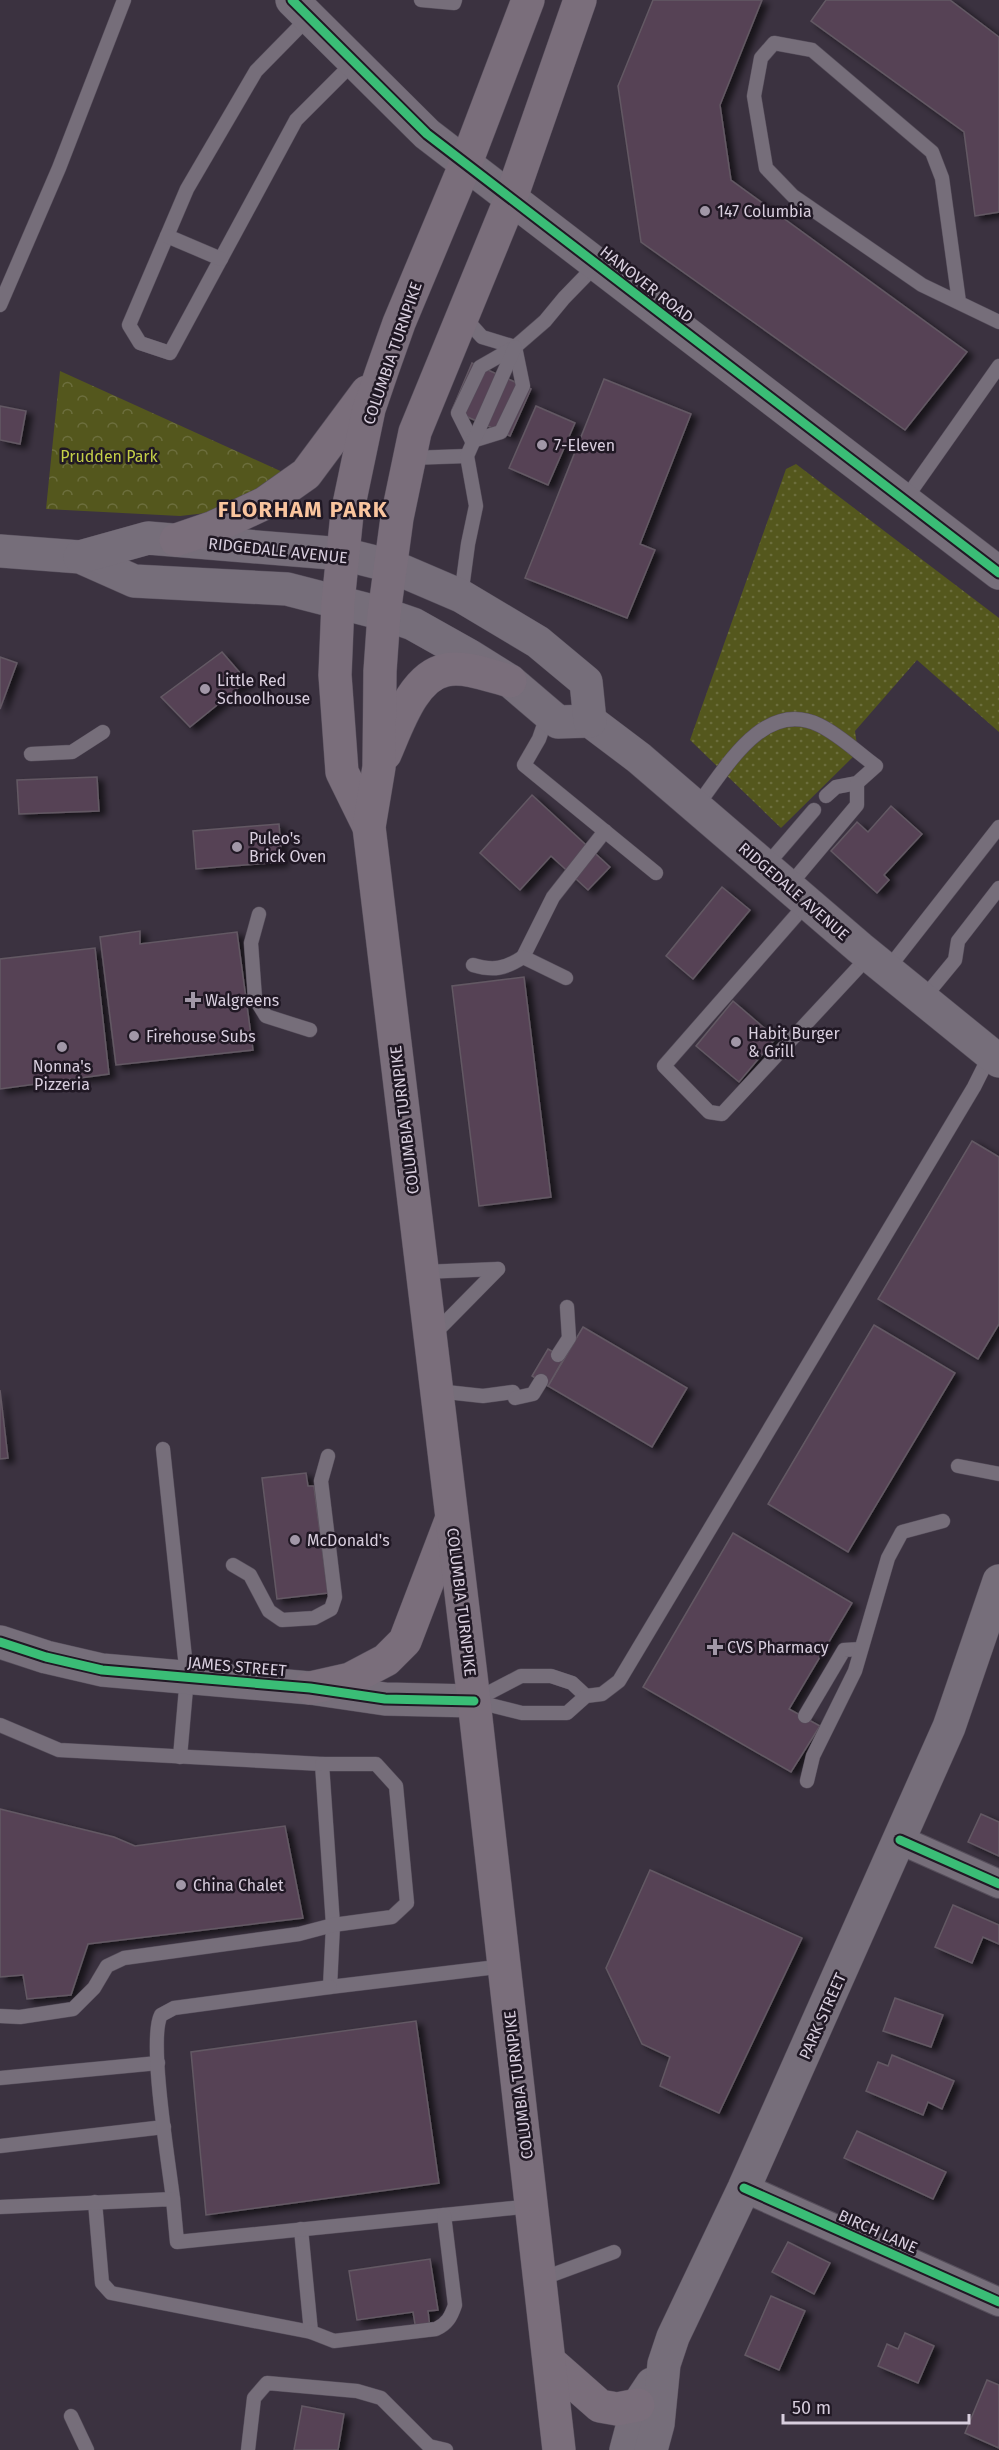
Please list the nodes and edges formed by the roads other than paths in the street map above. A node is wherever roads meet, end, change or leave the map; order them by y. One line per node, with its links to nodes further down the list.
1 (124, 0): 14 (lane)
2 (421, 0): 3 (lane)
3 (455, 0)
4 (528, 0): 8 (main road, COLUMBIA TURNPIKE)
5 (580, 0): 9 (main road, COLUMBIA TURNPIKE)
6 (300, 9): 7 (main road, HANOVER ROAD); 10 (lane)
7 (354, 62): 8 (main road, HANOVER ROAD); 11 (lane)
8 (466, 164): 9 (main road, HANOVER ROAD); 19 (main road, COLUMBIA TURNPIKE)
9 (511, 198): 12 (main road, HANOVER ROAD); 15 (main road, COLUMBIA TURNPIKE)
10 (167, 236): 11 (lane); 11 (lane)
11 (221, 259)
12 (597, 264): 17 (lane); 23 (main road, HANOVER ROAD)
13 (959, 302): 13 (lane); 16 (lane)
14 (0, 305)
15 (463, 316): 17 (lane); 22 (main road, COLUMBIA TURNPIKE)
16 (999, 322)
17 (515, 347): 20 (lane); 20 (lane); 20 (lane)
18 (999, 366): 23 (lane)
19 (382, 371): 24 (main road); 26 (main road, COLUMBIA TURNPIKE)
20 (472, 441): 21 (lane)
21 (467, 456): 22 (lane); 30 (lane)
22 (410, 458): 28 (main road, COLUMBIA TURNPIKE)
23 (904, 501): 29 (main road, HANOVER ROAD)
24 (176, 540): 26 (main road, RIDGEDALE AVENUE); 27 (main road, RIDGEDALE AVENUE)
25 (0, 550): 27 (main road, RIDGEDALE AVENUE)
26 (343, 554): 28 (main road, RIDGEDALE AVENUE); 31 (main road, COLUMBIA TURNPIKE)
27 (80, 557): 31 (main road, RIDGEDALE AVENUE)
28 (391, 566): 30 (main road, RIDGEDALE AVENUE); 32 (main road, COLUMBIA TURNPIKE)
29 (999, 573)
30 (461, 596): 35 (main road, RIDGEDALE AVENUE)
31 (338, 602): 32 (main road, RIDGEDALE AVENUE); 43 (main road, COLUMBIA TURNPIKE)
32 (384, 614): 33 (main road, RIDGEDALE AVENUE); 38 (main road, COLUMBIA TURNPIKE)
33 (510, 681): 34 (main road, RIDGEDALE AVENUE); 38 (main road)
34 (548, 712): 35 (main road, RIDGEDALE AVENUE); 45 (lane)
35 (590, 721): 41 (main road, RIDGEDALE AVENUE)
36 (103, 732): 37 (lane)
37 (31, 754)
38 (379, 767): 43 (main road, COLUMBIA TURNPIKE)
39 (857, 783): 40 (lane); 41 (lane); 47 (lane)
40 (826, 796)
41 (696, 807): 47 (main road, RIDGEDALE AVENUE)
42 (814, 810): 47 (lane)
43 (369, 827): 57 (main road, COLUMBIA TURNPIKE)
44 (999, 827): 51 (lane)
45 (605, 831): 46 (lane); 50 (lane)
46 (656, 873)
47 (787, 885): 51 (main road, RIDGEDALE AVENUE); 51 (lane)
48 (999, 888): 54 (lane)
49 (259, 914): 55 (lane)
50 (523, 957): 52 (lane); 53 (lane)
51 (878, 963): 54 (main road, RIDGEDALE AVENUE)
52 (473, 965)
53 (566, 978)
54 (922, 1000): 56 (main road, RIDGEDALE AVENUE)
55 (310, 1030)
56 (994, 1058): 75 (lane)
57 (422, 1272): 59 (main road, COLUMBIA TURNPIKE); 59 (lane)
58 (567, 1307): 60 (lane)
59 (431, 1337): 62 (main road, COLUMBIA TURNPIKE)
60 (558, 1355)
61 (541, 1382): 62 (lane)
62 (437, 1391): 67 (main road, COLUMBIA TURNPIKE)
63 (163, 1449): 73 (lane)
64 (328, 1456): 69 (lane)
65 (958, 1466): 66 (lane)
66 (999, 1474)
67 (451, 1518): 74 (main road); 76 (main road, COLUMBIA TURNPIKE)
68 (943, 1521): 72 (lane)
69 (233, 1565)
70 (999, 1581): 82 (main road, PARK STREET)
71 (0, 1642): 73 (main road, JAMES STREET)
72 (861, 1648): 77 (lane); 81 (lane)
73 (187, 1677): 74 (main road, JAMES STREET); 79 (lane)
74 (310, 1688): 76 (main road, JAMES STREET)
75 (586, 1696): 76 (lane); 76 (lane)
76 (474, 1701): 85 (main road, COLUMBIA TURNPIKE)
77 (805, 1716)
78 (0, 1725): 79 (lane)
79 (180, 1757): 80 (lane)
80 (322, 1764): 84 (lane); 84 (lane)
81 (807, 1781)
82 (900, 1840): 83 (street); 92 (main road, PARK STREET)
83 (999, 1884)
84 (333, 1925): 86 (lane); 87 (lane)
85 (505, 1966): 86 (lane); 95 (main road, COLUMBIA TURNPIKE)
86 (330, 1987): 88 (lane)
87 (0, 2016)
88 (158, 2062): 89 (lane); 90 (lane)
89 (0, 2078)
90 (164, 2127): 91 (lane); 93 (lane)
91 (0, 2145)
92 (744, 2188): 101 (street, BIRCH LANE); 104 (main road, PARK STREET)
93 (172, 2199): 94 (lane); 98 (lane)
94 (95, 2202): 96 (lane); 102 (lane)
95 (532, 2206): 97 (lane); 100 (main road, COLUMBIA TURNPIKE)
96 (0, 2207)
97 (444, 2215): 98 (lane); 102 (lane)
98 (301, 2229): 102 (lane)
99 (614, 2252): 100 (lane)
100 (541, 2280): 103 (main road, COLUMBIA TURNPIKE)
101 (999, 2301)
102 (311, 2332)
103 (550, 2362): 105 (main road); 110 (main road, COLUMBIA TURNPIKE)
104 (664, 2364): 105 (main road); 112 (main road, PARK STREET)
105 (638, 2405): 111 (main road)
106 (71, 2416): 107 (lane)
107 (87, 2450)
108 (248, 2450): 109 (lane)
109 (446, 2450)
110 (559, 2450)
111 (626, 2450)
112 (651, 2450)

